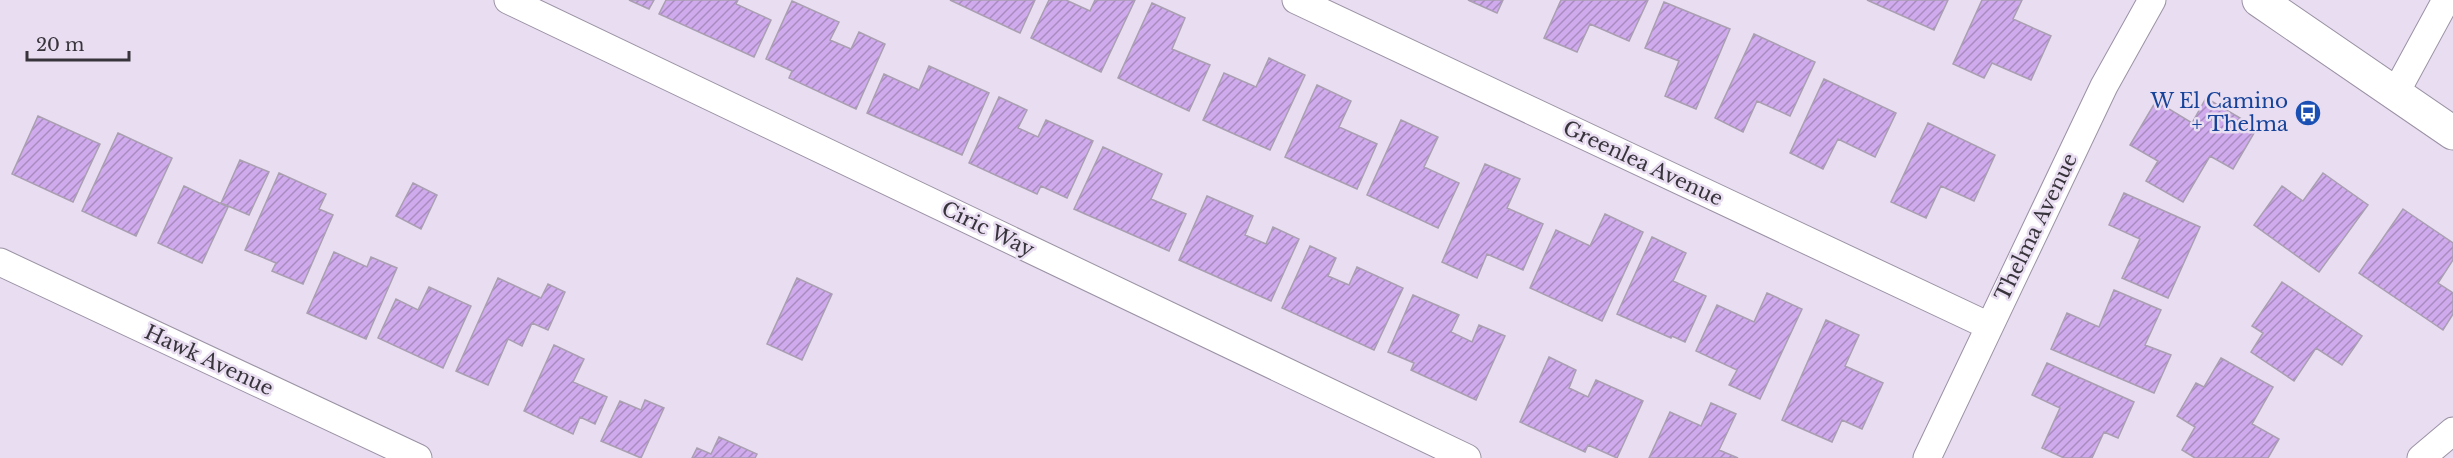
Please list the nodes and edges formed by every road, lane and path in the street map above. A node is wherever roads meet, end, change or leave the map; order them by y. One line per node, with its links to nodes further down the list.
1 (508, 0): 12 (street, Ciric Way)
2 (1296, 0): 9 (street, Greenlea Avenue)
3 (2152, 0): 9 (street, Thelma Avenue)
4 (2259, 0): 6 (main road)
5 (2446, 0): 6 (street)
6 (2396, 92): 7 (main road)
7 (2453, 133)
8 (0, 262): 11 (street, Hawk Avenue)
9 (1989, 326): 13 (street, Thelma Avenue)
10 (2453, 431): 14 (street)
11 (418, 458)
12 (1467, 458)
13 (1927, 458)
14 (2421, 458)

